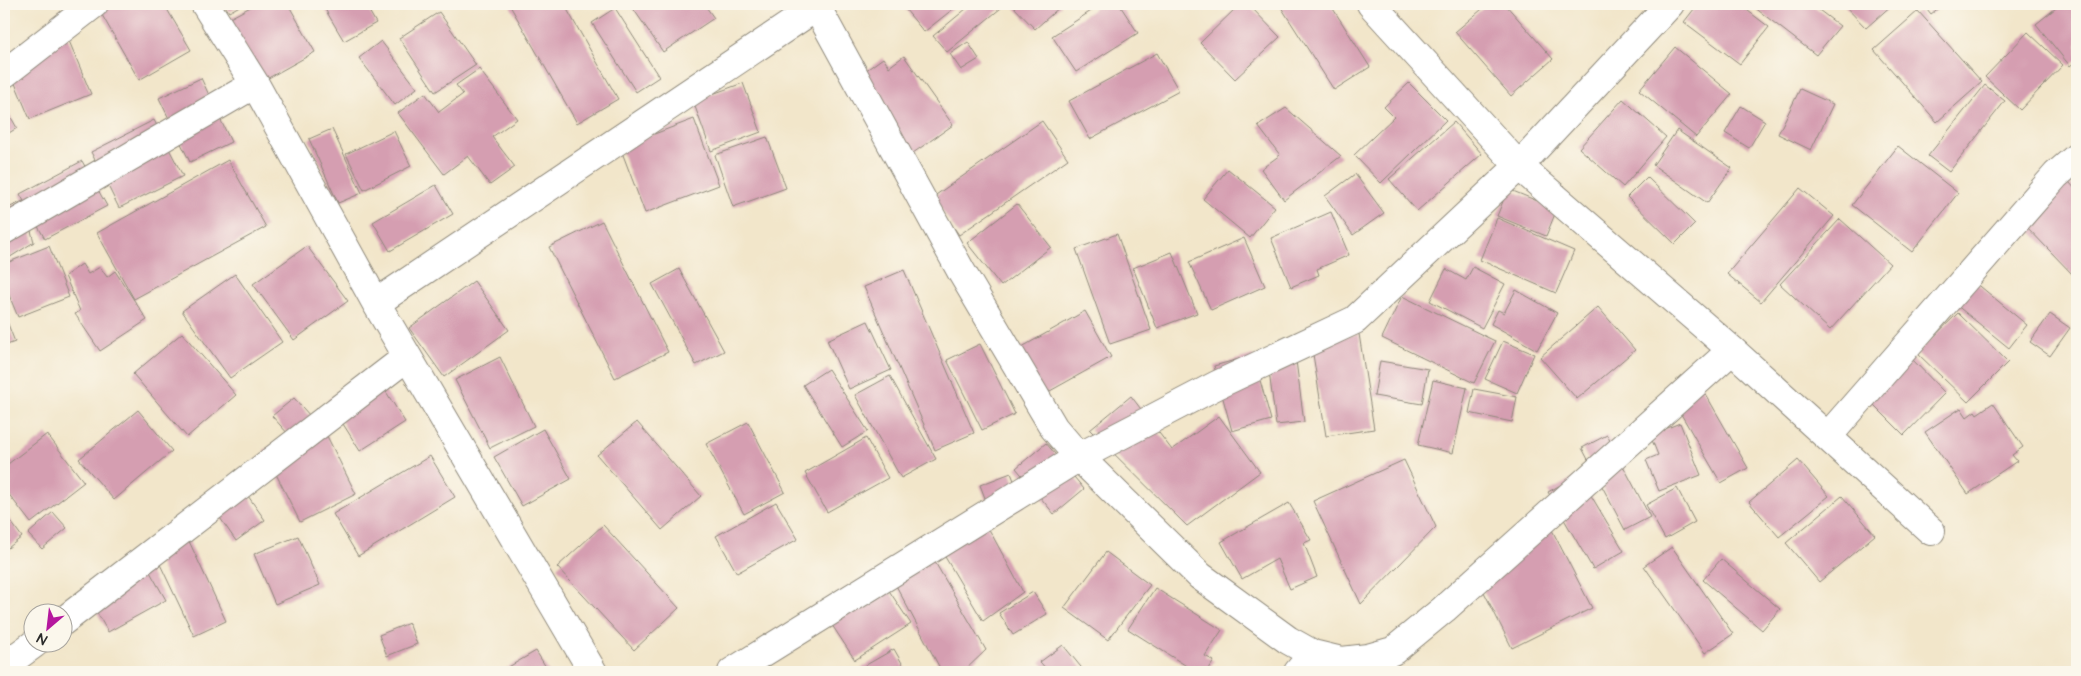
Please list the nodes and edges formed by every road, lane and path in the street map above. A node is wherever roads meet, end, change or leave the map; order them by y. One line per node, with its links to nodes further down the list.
1 (94, 4): 6 (street)
2 (205, 4): 7 (street)
3 (1371, 4): 9 (street)
4 (1670, 4): 9 (street)
5 (817, 5): 11 (street); 15 (street)
6 (4, 74)
7 (255, 84): 10 (street); 11 (street)
8 (2077, 157): 14 (street)
9 (1519, 166): 12 (street); 15 (street)
10 (4, 230)
11 (376, 303): 13 (street)
12 (1732, 350): 14 (street); 20 (street)
13 (407, 357): 17 (street); 22 (street)
14 (1828, 436): 16 (street)
15 (1080, 457): 19 (street); 23 (street)
16 (1931, 531)
17 (72, 614)
18 (22, 653): 21 (street)
19 (1306, 663): 20 (street)
20 (1371, 665)
21 (4, 666)
22 (593, 672)
23 (732, 672)

